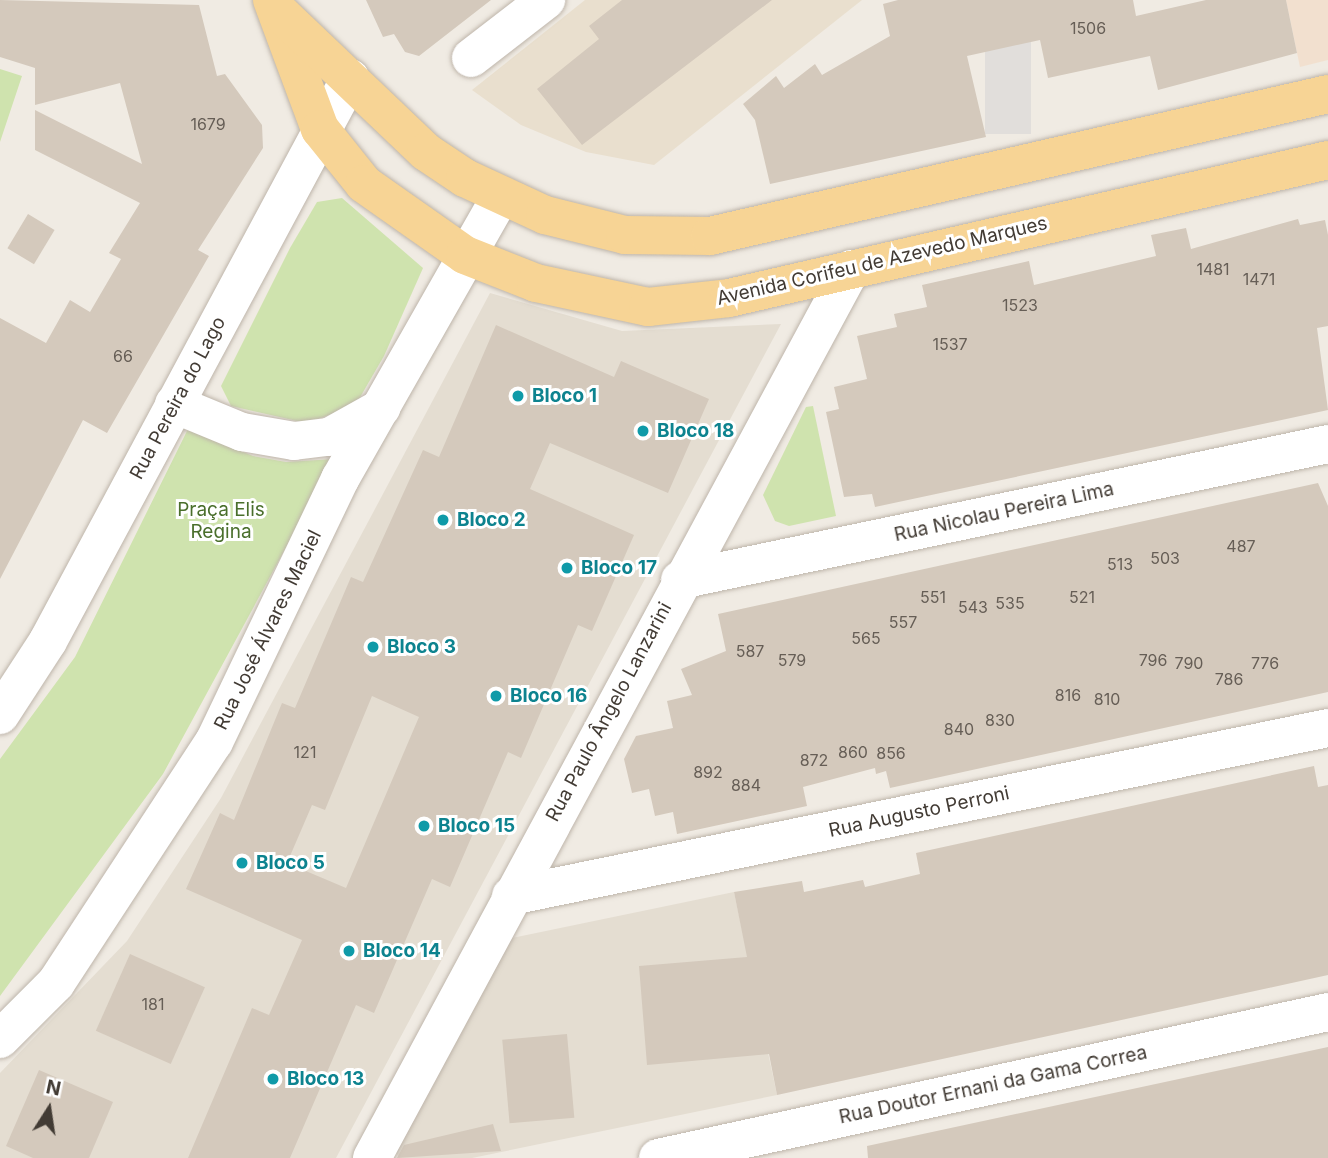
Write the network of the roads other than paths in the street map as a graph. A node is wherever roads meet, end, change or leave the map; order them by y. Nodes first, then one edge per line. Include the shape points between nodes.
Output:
1 (546, 0) edge
2 (274, 5) edge
3 (471, 58) dead end
4 (350, 78) junction
5 (1328, 94) edge
6 (320, 129) junction
7 (1328, 160) edge
8 (500, 197) junction
9 (465, 256) junction
10 (851, 269) junction
11 (174, 404) junction
12 (381, 408) junction
13 (1328, 444) edge
14 (680, 580) junction
15 (0, 715) edge
16 (1328, 729) edge
17 (511, 897) junction
18 (1328, 1012) edge
19 (0, 1039) edge
20 (372, 1158) edge
21 (658, 1158) edge

1 - 3 street
2 - 4 main road, Avenida Corifeu de Azevedo Marques
2 - 6 main road, Avenida Corifeu de Azevedo Marques
4 - 6 street, Rua Pereira do Lago
4 - 8 main road, Avenida Corifeu de Azevedo Marques via 426,152
5 - 8 main road, Avenida Corifeu de Azevedo Marques via 709,236 625,235
6 - 9 main road, Avenida Corifeu de Azevedo Marques via 364,184
6 - 11 street, Rua Pereira do Lago
7 - 10 main road, Avenida Corifeu de Azevedo Marques
8 - 9 street, Rua José Álvares Maciel
9 - 10 main road, Avenida Corifeu de Azevedo Marques via 536,283 648,307 729,298
9 - 12 street, Rua José Álvares Maciel
10 - 14 street, Rua Paulo Ângelo Lanzarini
11 - 12 street via 242,432 294,441 329,436
11 - 15 street, Rua Pereira do Lago via 48,641
12 - 19 street, Rua José Álvares Maciel via 214,742 56,983
13 - 14 street, Rua Nicolau Pereira Lima
14 - 17 street, Rua Paulo Ângelo Lanzarini
16 - 17 street, Rua Augusto Perroni
17 - 20 street, Rua Paulo Ângelo Lanzarini
18 - 21 street, Rua Doutor Ernani da Gama Correa

